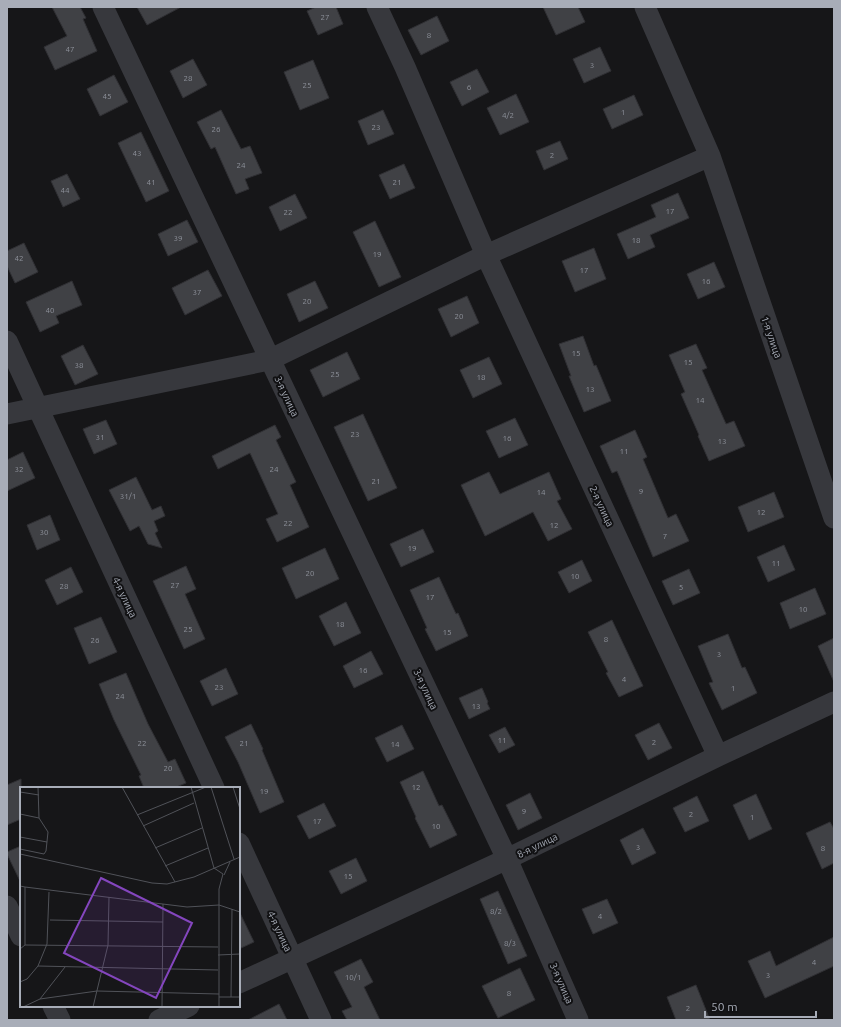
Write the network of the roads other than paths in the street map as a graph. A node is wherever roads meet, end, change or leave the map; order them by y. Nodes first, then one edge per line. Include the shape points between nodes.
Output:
1 (102, 7) edge
2 (377, 7) edge
3 (645, 7) edge
4 (710, 156) junction
5 (486, 255) junction
6 (7, 341) edge
7 (269, 360) junction
8 (37, 407) junction
9 (7, 414) edge
10 (834, 518) edge
11 (834, 702) edge
12 (718, 756) junction
13 (214, 787) edge
14 (240, 845) edge
15 (507, 860) junction
16 (7, 906) edge
17 (20, 934) edge
18 (293, 959) junction
19 (240, 983) edge
20 (54, 1007) edge
21 (187, 1007) edge
22 (60, 1020) edge
23 (159, 1020) edge
24 (321, 1020) edge
25 (578, 1020) edge

1 - 7 street, 3-я улица
2 - 5 street, 2-я улица
3 - 4 street, 1-я улица
4 - 5 street
4 - 10 street, 1-я улица
5 - 7 street
5 - 12 street, 2-я улица
6 - 8 street, 4-я улица
7 - 8 street
7 - 15 street, 3-я улица
8 - 9 street
8 - 13 street, 4-я улица
11 - 12 street, 8-я улица
12 - 15 street, 8-я улица
14 - 18 street, 4-я улица
15 - 18 street, 8-я улица
15 - 25 street, 3-я улица
16 - 17 street
18 - 19 street, 8-я улица
18 - 24 street, 4-я улица
20 - 22 street
21 - 23 street

